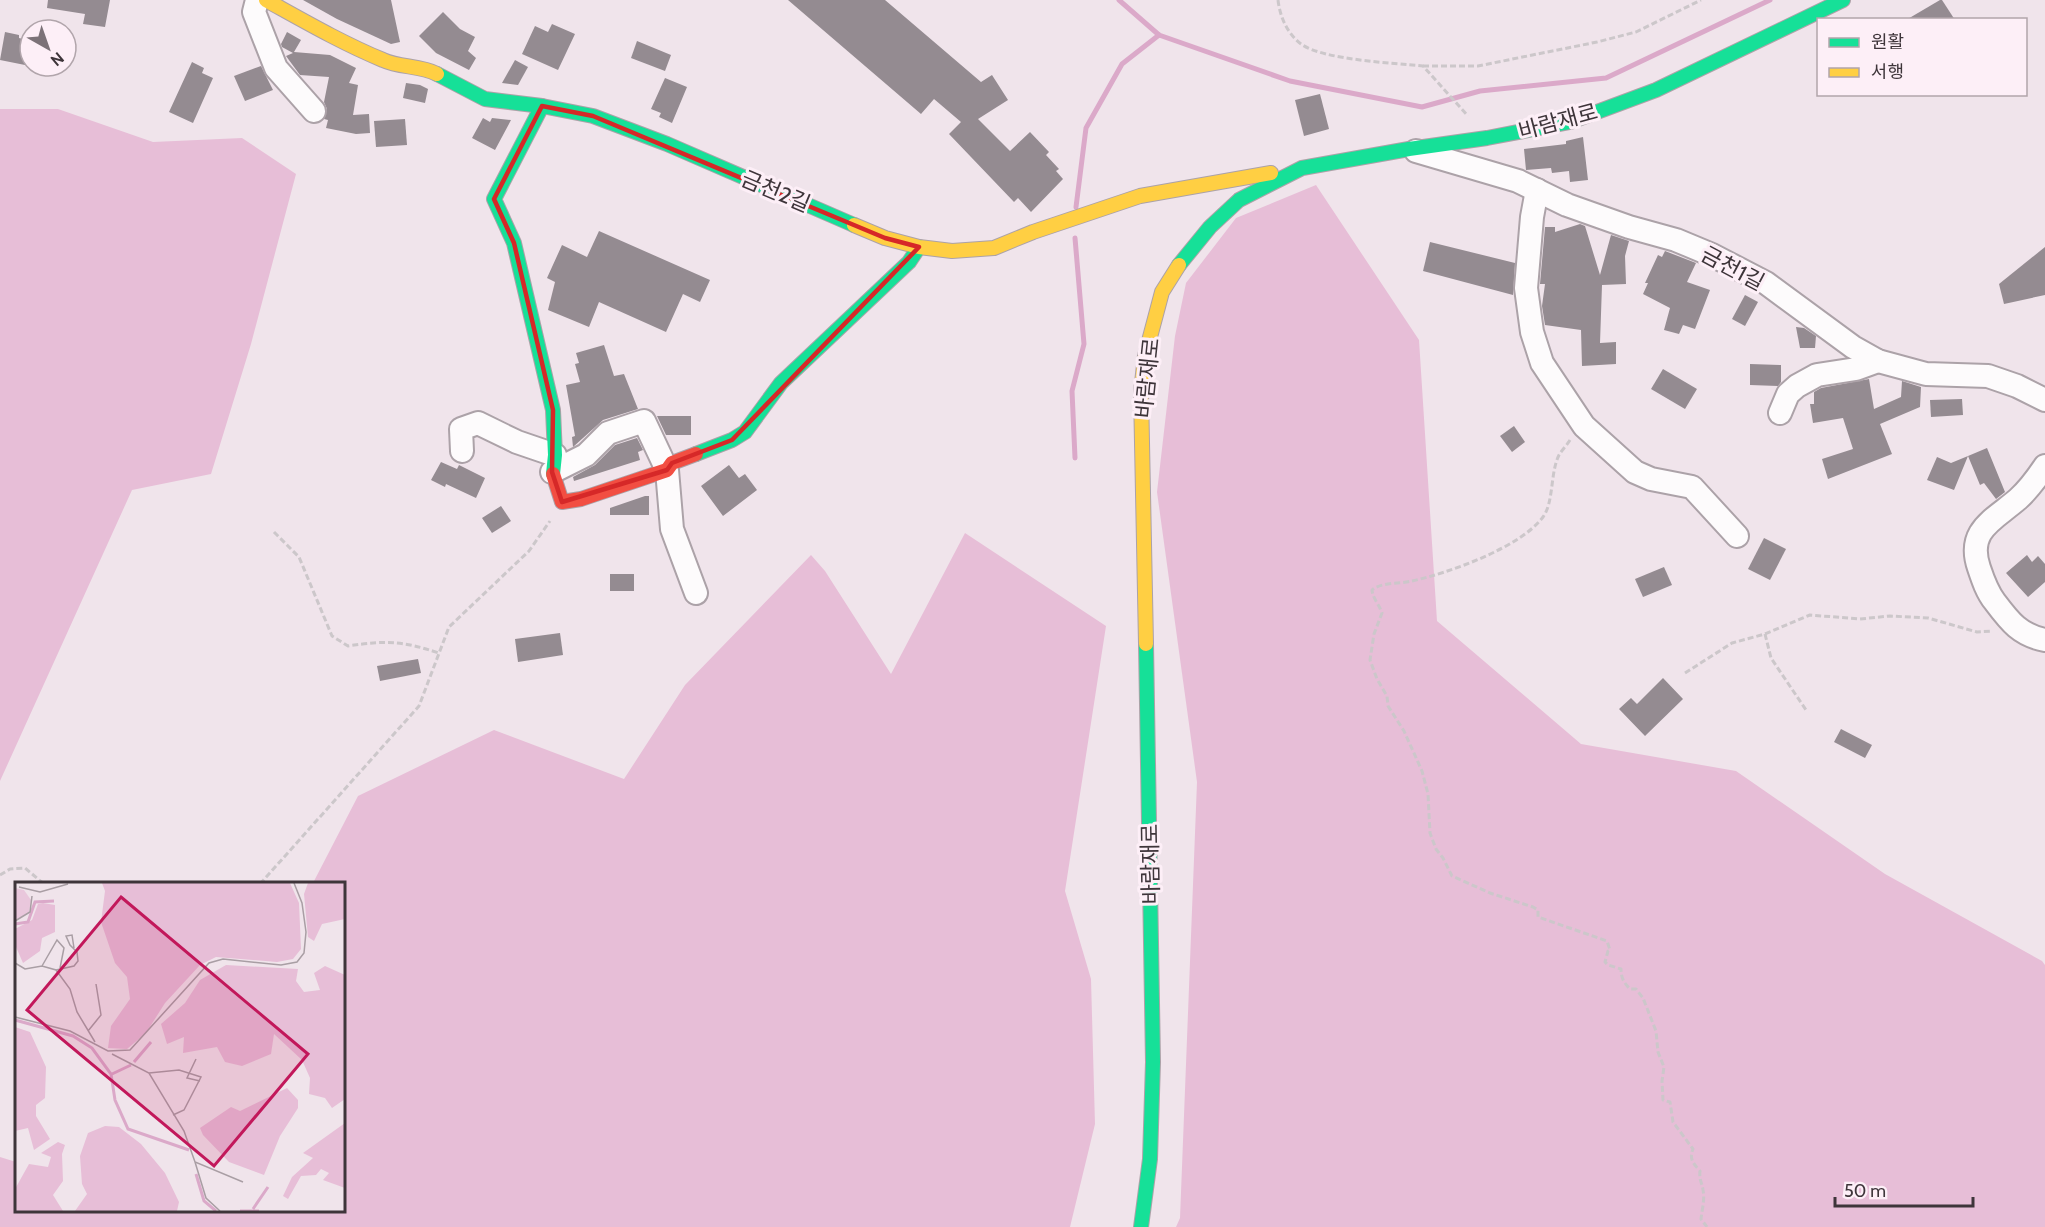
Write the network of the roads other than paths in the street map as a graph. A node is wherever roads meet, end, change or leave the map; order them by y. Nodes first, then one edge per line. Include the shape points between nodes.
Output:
1 (257, 0) edge
2 (266, 0) edge
3 (1843, 0) edge
4 (542, 106) junction
5 (314, 111) dead end
6 (1409, 149) junction
7 (1302, 168) junction
8 (1537, 190) junction
9 (919, 247) junction
10 (1878, 361) junction
11 (2045, 400) edge
12 (1780, 413) dead end
13 (462, 451) dead end
14 (554, 464) junction
15 (2045, 466) edge
16 (667, 470) junction
17 (1737, 536) dead end
18 (696, 592) dead end
19 (2045, 640) edge
20 (1141, 1227) edge

1 - 5 street via 254,12 276,68
2 - 4 street, 금천2길 via 386,62 426,68 485,99
3 - 6 street, 바람재로 via 1656,90 1569,122
4 - 9 street, 금천2길 via 593,116 885,238
4 - 14 street via 494,200 514,243 553,410
6 - 7 street, 바람재로
6 - 8 street, 금천1길
7 - 9 street, 금천2길 via 1140,196 994,248 952,251
7 - 20 street, 바람재로 via 1239,200 1210,227 1162,292 1145,356 1141,392 1153,1062 1150,1159
8 - 10 street, 금천1길 via 1567,205 1712,255 1766,283
8 - 17 street via 1526,288 1532,332 1542,363 1584,426 1635,472 1692,487
9 - 16 street via 909,262 782,383 745,432 672,463
10 - 11 street, 금천1길 via 1926,374 1988,376
10 - 12 street via 1816,375 1788,394
13 - 14 street via 461,429 478,423
14 - 16 street via 562,502
14 - 16 street via 586,455 608,433 644,421
15 - 19 street via 2019,498 1992,518 1975,546 1975,559 1992,598 2012,624 2031,637
16 - 18 street via 672,530

